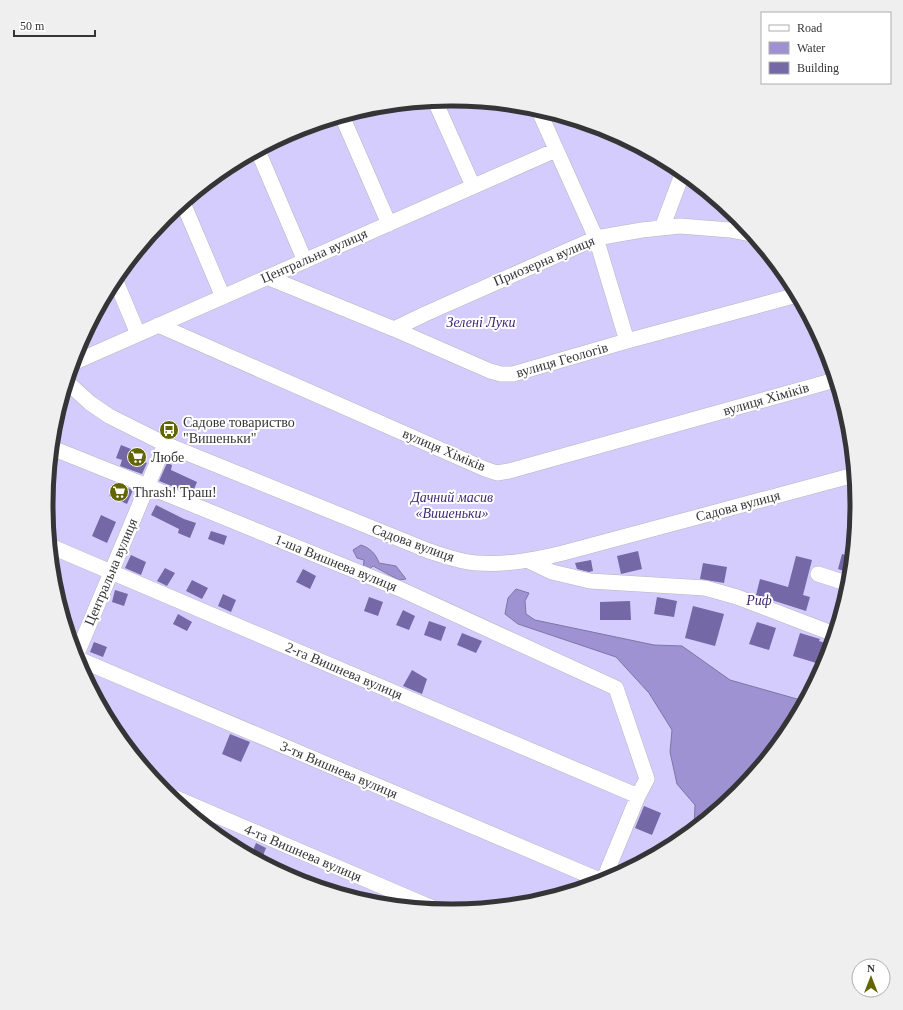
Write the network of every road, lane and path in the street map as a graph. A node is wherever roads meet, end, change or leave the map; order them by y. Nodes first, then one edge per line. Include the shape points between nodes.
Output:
1 (437, 107) edge
2 (541, 117) edge
3 (344, 121) edge
4 (556, 150) junction
5 (260, 156) edge
6 (680, 180) dead end
7 (473, 186) junction
8 (185, 208) edge
9 (389, 224) junction
10 (662, 228) junction
11 (742, 232) edge
12 (596, 238) junction
13 (305, 261) junction
14 (267, 277) junction
15 (118, 287) edge
16 (223, 297) junction
17 (792, 297) edge
18 (158, 325) junction
19 (394, 329) junction
20 (138, 334) junction
21 (627, 342) junction
22 (81, 360) edge
23 (830, 381) edge
24 (71, 386) edge
25 (165, 444) junction
26 (57, 450) edge
27 (849, 476) edge
28 (147, 486) junction
29 (55, 548) edge
30 (529, 561) junction
31 (111, 572) junction
32 (818, 574) dead end
33 (842, 582) edge
34 (829, 632) edge
35 (80, 648) edge
36 (85, 661) edge
37 (638, 796) junction
38 (187, 803) edge
39 (607, 872) edge
40 (593, 877) edge
41 (419, 902) edge

1 - 7 street
2 - 4 street
3 - 9 street
4 - 7 street, Центральна вулиця
4 - 12 street
5 - 13 street
6 - 10 street
7 - 9 street, Центральна вулиця
8 - 16 street
9 - 13 street, Центральна вулиця
10 - 11 street, Приозерна вулиця via 680,226
10 - 12 street, Приозерна вулиця
12 - 19 street, Приозерна вулиця
12 - 21 street
13 - 14 street, Центральна вулиця
14 - 16 street, Центральна вулиця
14 - 19 street, вулиця Геологів
15 - 20 street
16 - 18 street, Центральна вулиця
17 - 21 street, вулиця Геологів
18 - 20 street, Центральна вулиця
18 - 23 street, вулиця Хіміків via 497,472 509,471
19 - 21 street, вулиця Геологів via 501,374 513,374
20 - 22 street, Центральна вулиця
24 - 25 street, Садова вулиця via 90,404 109,416
25 - 28 street, Центральна вулиця
25 - 30 street, Садова вулиця via 429,551 477,563
26 - 28 street, 1-ша Вишнева вулиця
27 - 30 street, Садова вулиця
28 - 31 street, Центральна вулиця
28 - 37 street, 1-ша Вишнева вулиця via 400,589 616,688 647,779
29 - 31 street, 2-га Вишнева вулиця
30 - 34 street via 552,572 590,581 705,588 737,597
31 - 35 street, Центральна вулиця
31 - 37 street, 2-га Вишнева вулиця
32 - 33 street
36 - 40 street, 3-тя Вишнева вулиця
37 - 39 street
38 - 41 street, 4-та Вишнева вулиця

